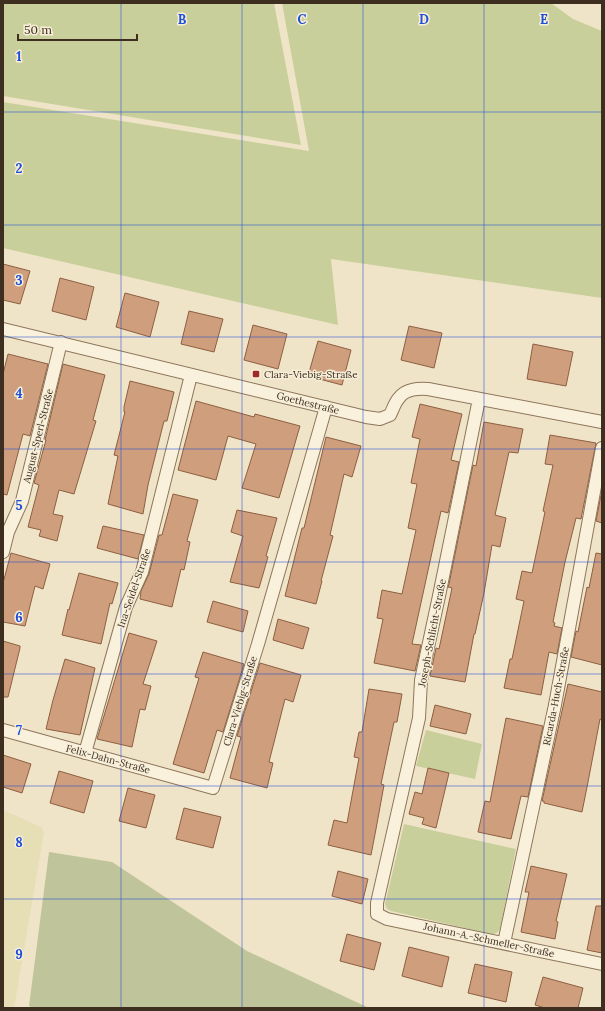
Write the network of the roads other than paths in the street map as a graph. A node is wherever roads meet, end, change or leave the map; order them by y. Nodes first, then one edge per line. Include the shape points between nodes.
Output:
1 (3, 328) edge
2 (61, 342) junction
3 (192, 375) junction
4 (479, 399) junction
5 (326, 407) junction
6 (602, 422) edge
7 (602, 448) edge
8 (3, 552) edge
9 (3, 730) edge
10 (85, 753) junction
11 (213, 788) joint
12 (377, 914) joint
13 (504, 943) junction
14 (602, 964) edge

1 - 2 street, Goethestraße
2 - 3 street, Goethestraße
2 - 8 street, August-Sperl-Straße via 22,501 8,532
3 - 5 street, Goethestraße
3 - 10 street, Ina-Seidel-Straße via 142,572 126,607
4 - 5 street, Goethestraße via 418,388 399,397 390,415 380,419 366,418
4 - 6 street, Goethestraße
4 - 12 street, Joseph-Schlicht-Straße via 421,680 419,718 377,903
5 - 11 street, Clara-Viebig-Straße via 258,644
7 - 13 street, Ricarda-Huch-Straße via 555,705
9 - 10 street, Felix-Dahn-Straße
10 - 11 street, Felix-Dahn-Straße
12 - 13 street, Johann-A.-Schmeller-Straße via 387,919
13 - 14 street, Johann-A.-Schmeller-Straße

